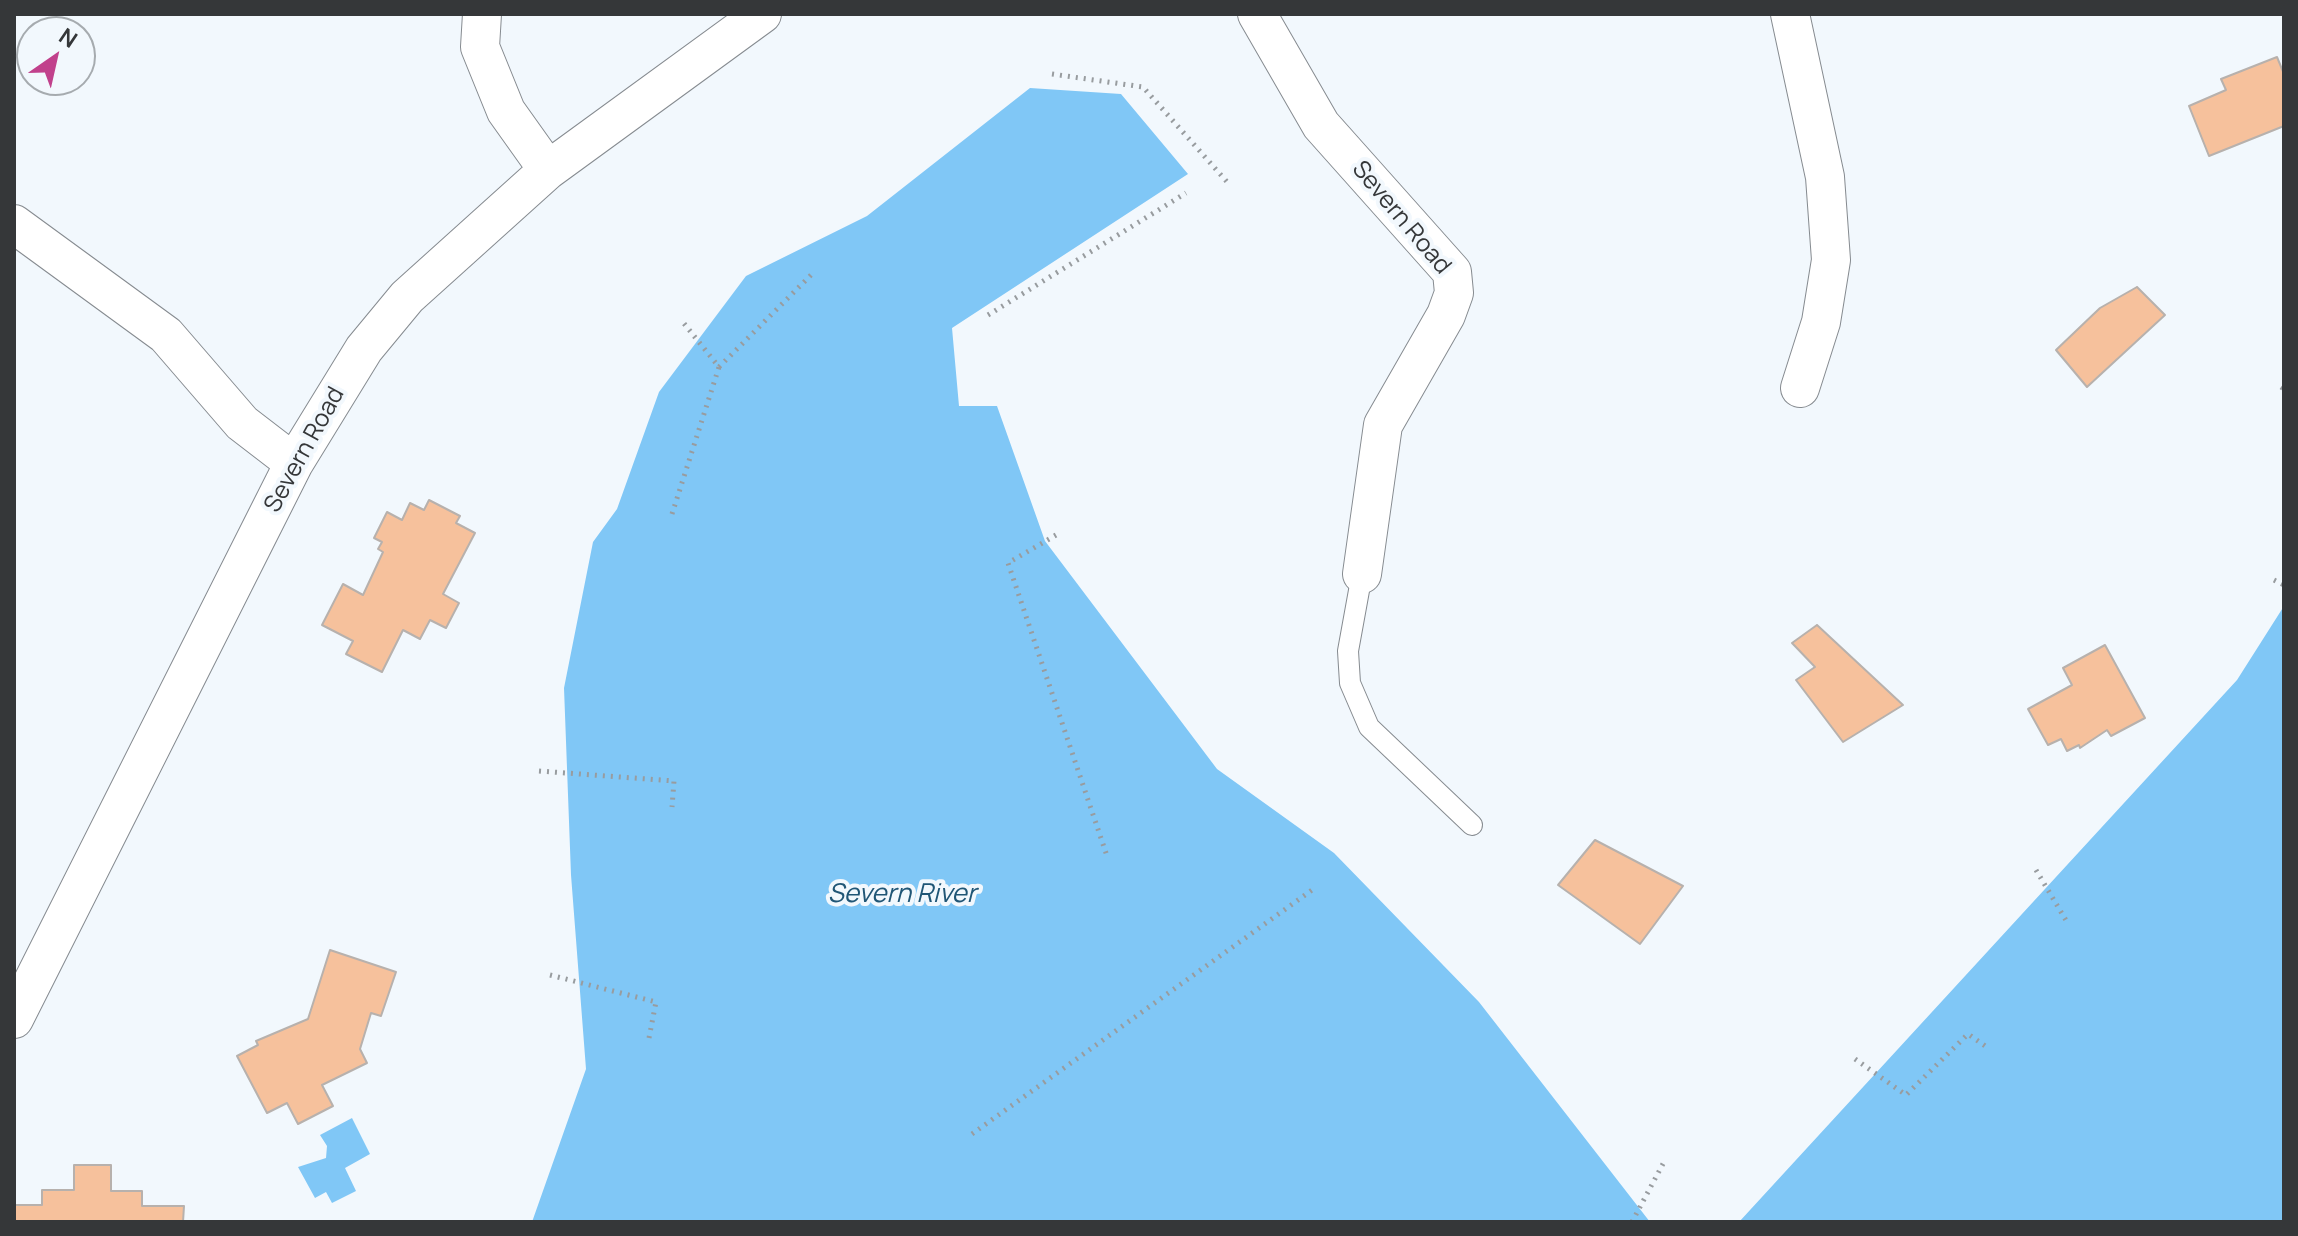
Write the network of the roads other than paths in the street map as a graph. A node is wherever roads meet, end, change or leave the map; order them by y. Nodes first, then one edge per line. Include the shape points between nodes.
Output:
1 (482, 14) edge
2 (762, 14) edge
3 (1257, 14) edge
4 (1790, 14) edge
5 (548, 170) junction
6 (14, 224) edge
7 (1800, 388) dead end
8 (294, 463) junction
9 (1362, 574) joint
10 (1472, 825) dead end
11 (14, 1019) edge

1 - 5 street via 480,47 506,111
2 - 5 street, Severn Road
3 - 9 street, Severn Road via 1321,125 1452,272 1454,293 1446,315 1383,425
4 - 7 street via 1825,177 1831,260 1821,322
5 - 8 street, Severn Road via 407,297 364,349
6 - 8 street via 166,335 242,423
8 - 11 street, Severn Road
9 - 10 lane via 1348,651 1350,683 1369,727

